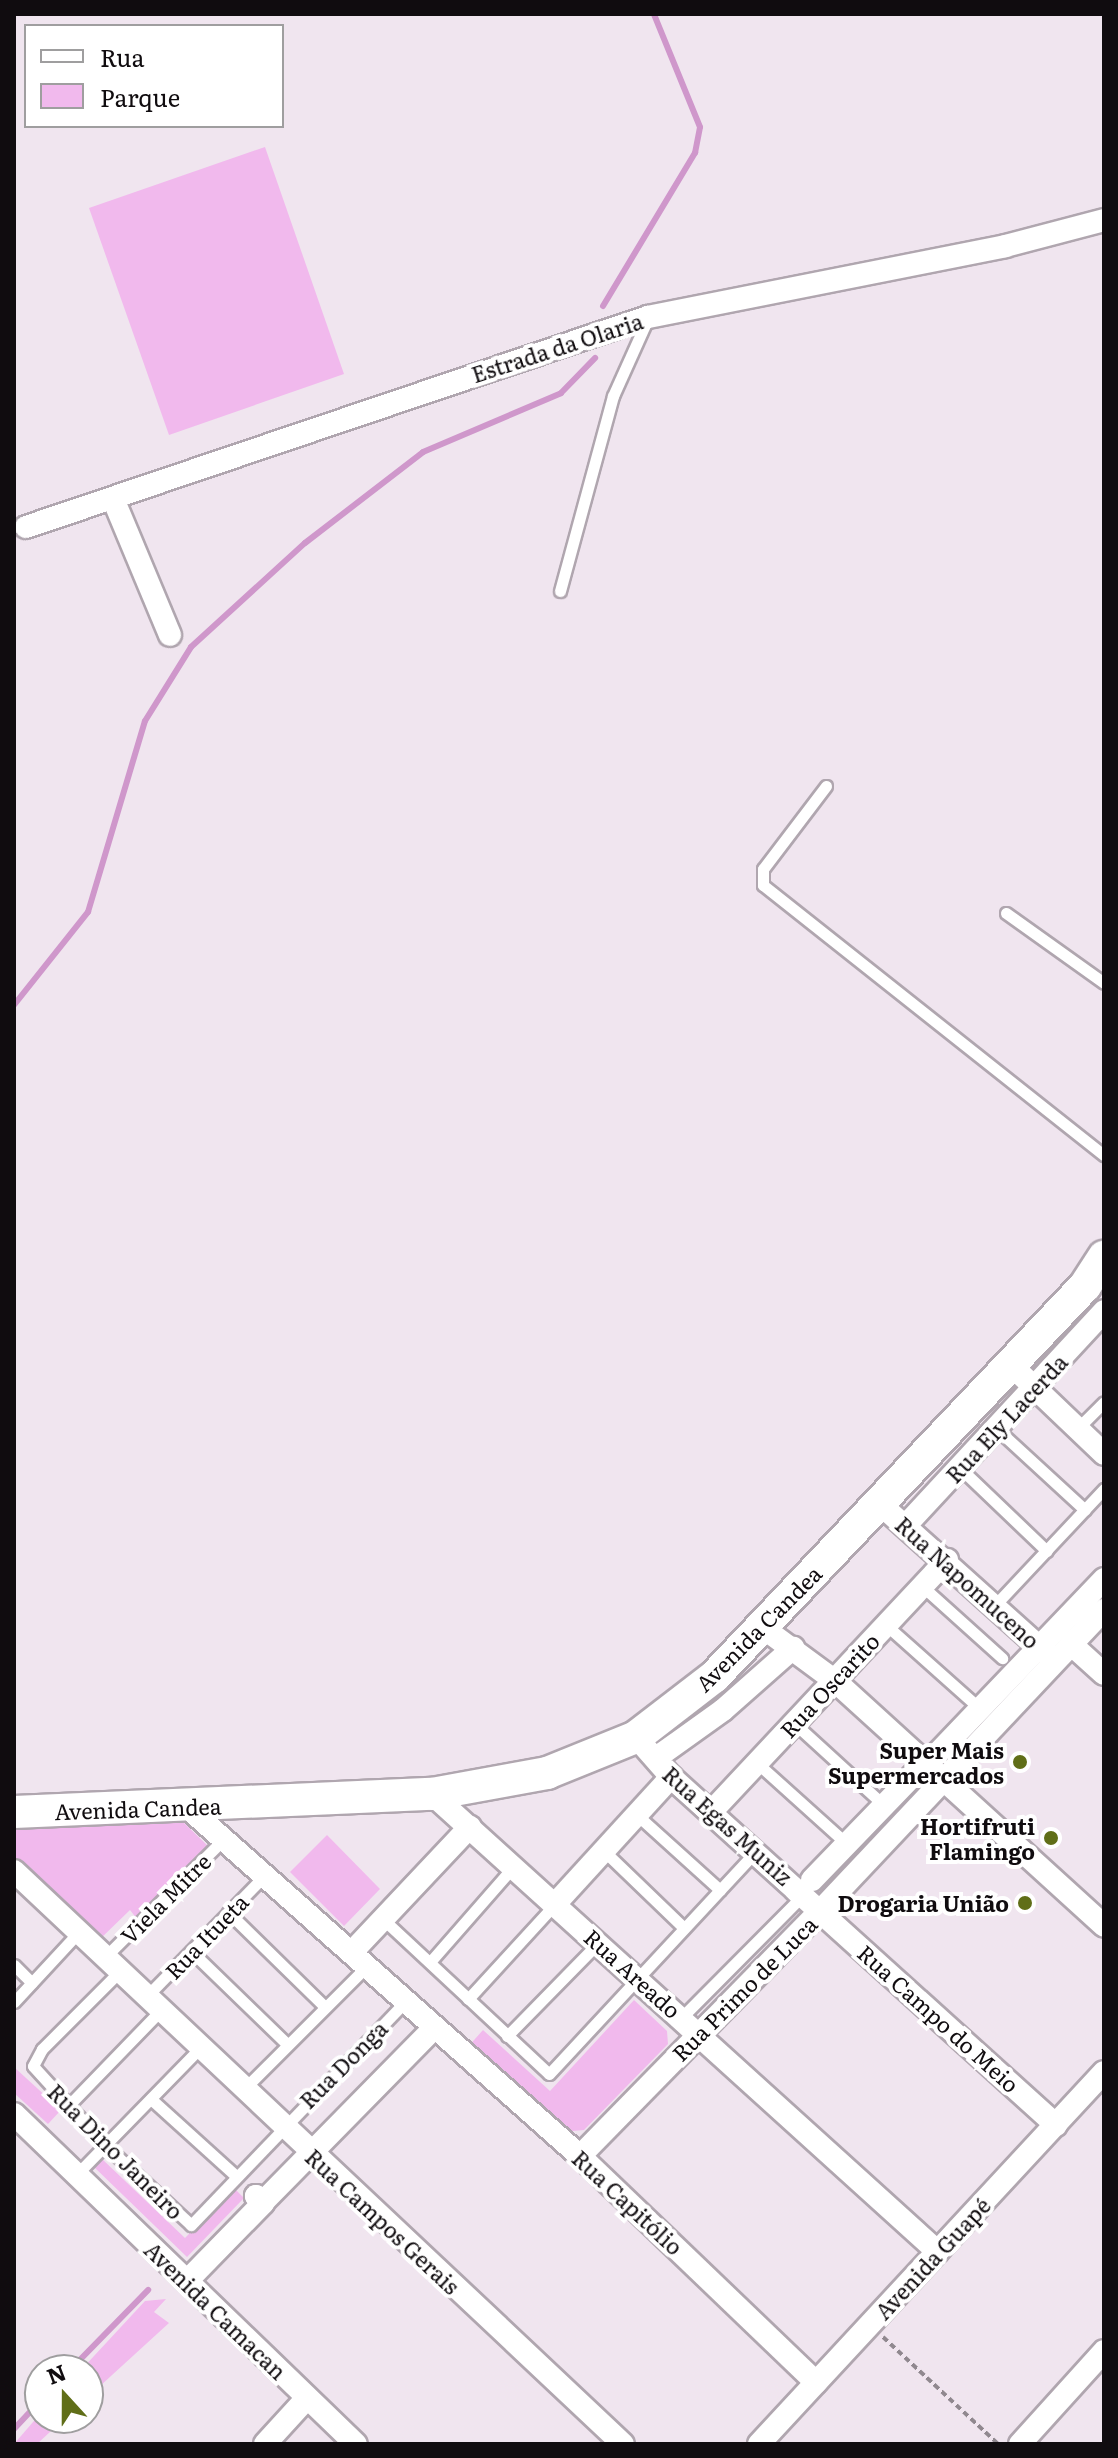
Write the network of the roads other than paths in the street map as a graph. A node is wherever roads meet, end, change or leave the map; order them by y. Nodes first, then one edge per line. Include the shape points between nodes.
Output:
1 (1104, 220) edge
2 (648, 317) junction
3 (114, 501) junction
4 (26, 527) dead end
5 (560, 591) dead end
6 (170, 635) dead end
7 (826, 786) dead end
8 (1006, 913) dead end
9 (1104, 983) edge
10 (1104, 1155) edge
11 (1104, 1257) edge
12 (1104, 1311) edge
13 (1011, 1365) junction
14 (1036, 1390) junction
15 (1104, 1402) edge
16 (1077, 1429) junction
17 (998, 1430) junction
18 (1104, 1454) edge
19 (960, 1468) junction
20 (1104, 1489) edge
21 (880, 1504) junction
22 (1085, 1510) junction
23 (907, 1524) junction
24 (1047, 1551) junction
25 (947, 1560) junction
26 (1104, 1579) edge
27 (922, 1586) junction
28 (996, 1604) junction
29 (1104, 1610) edge
30 (886, 1625) junction
31 (762, 1627) junction
32 (1072, 1645) junction
33 (793, 1648) junction
34 (1047, 1654) junction
35 (1002, 1658) dead end
36 (1104, 1674) edge
37 (834, 1680) junction
38 (979, 1708) junction
39 (794, 1723) junction
40 (646, 1748) junction
41 (930, 1760) junction
42 (757, 1763) junction
43 (671, 1777) junction
44 (942, 1781) junction
45 (432, 1794) junction
46 (885, 1806) junction
47 (187, 1807) junction
48 (712, 1811) junction
49 (14, 1812) edge
50 (637, 1815) junction
51 (470, 1827) junction
52 (224, 1839) junction
53 (848, 1845) junction
54 (604, 1851) junction
55 (753, 1854) junction
56 (514, 1866) junction
57 (14, 1871) edge
58 (266, 1874) junction
59 (812, 1880) dead end
60 (720, 1890) junction
61 (556, 1903) junction
62 (821, 1910) junction
63 (228, 1912) junction
64 (385, 1921) junction
65 (1104, 1926) edge
66 (684, 1928) junction
67 (78, 1933) junction
68 (598, 1943) junction
69 (191, 1951) junction
70 (359, 1959) junction
71 (430, 1962) junction
72 (14, 1965) edge
73 (112, 1965) junction
74 (638, 1978) junction
75 (32, 1983) junction
76 (468, 1999) junction
77 (14, 2002) edge
78 (404, 2003) junction
79 (152, 2005) junction
80 (325, 2007) junction
81 (682, 2017) junction
82 (433, 2029) junction
83 (699, 2032) junction
84 (507, 2036) junction
85 (287, 2044) junction
86 (198, 2050) junction
87 (1104, 2072) edge
88 (42, 2077) joint
89 (243, 2091) junction
90 (151, 2099) junction
91 (68, 2106) junction
92 (14, 2114) edge
93 (1056, 2125) junction
94 (282, 2126) junction
95 (105, 2145) junction
96 (311, 2155) junction
97 (580, 2156) junction
98 (76, 2175) junction
99 (236, 2176) junction
100 (191, 2225) joint
101 (938, 2252) junction
102 (187, 2281) junction
103 (1104, 2351) edge
104 (816, 2382) junction
105 (307, 2398) junction
106 (265, 2444) edge
107 (356, 2444) edge
108 (623, 2444) edge
109 (759, 2444) edge
110 (1020, 2444) edge

1 - 2 street, Estrada da Olaria via 990,249
2 - 3 street, Estrada da Olaria via 386,403
2 - 5 lane via 613,396
3 - 4 street, Estrada da Olaria
3 - 6 street
7 - 10 lane via 763,869 763,885
8 - 9 lane
11 - 13 main road, Avenida Candea via 1085,1286
12 - 14 street, Rua Ely Lacerda
13 - 14 street
13 - 21 main road, Avenida Candea
14 - 16 street
14 - 17 street, Rua Ely Lacerda
15 - 16 lane
16 - 18 street
17 - 19 street, Rua Ely Lacerda
17 - 22 lane
19 - 23 street, Rua Ely Lacerda
19 - 24 lane
20 - 22 lane
21 - 23 street, Rua Napomuceno
21 - 31 main road, Avenida Candea
22 - 24 lane
23 - 25 street, Rua Napomuceno
24 - 28 lane
25 - 27 street, Rua Oscarito
25 - 28 street, Rua Napomuceno
26 - 34 street
27 - 30 street, Rua Oscarito
27 - 35 lane
28 - 34 street, Rua Napomuceno
29 - 32 street, Rua Primo de Luca
30 - 37 street, Rua Oscarito
30 - 38 lane
31 - 33 street
31 - 40 main road, Avenida Candea
32 - 34 street, Rua Primo de Luca
32 - 36 street, Rua Napomuceno
33 - 37 street
33 - 40 street via 723,1710
34 - 38 street
34 - 44 street, Rua Primo de Luca
37 - 39 street, Rua Oscarito
37 - 41 street
38 - 41 street
39 - 42 street, Rua Oscarito
39 - 46 lane
40 - 43 street, Rua Egas Muniz
40 - 45 main road, Avenida Candea
41 - 44 street
41 - 46 street
42 - 48 street, Rua Oscarito
42 - 53 lane
43 - 48 street, Rua Egas Muniz
43 - 50 street
44 - 62 street, Rua Primo de Luca
44 - 65 street
45 - 47 main road, Avenida Candea
45 - 51 street, Rua Areado
46 - 53 street
47 - 49 main road, Avenida Candea
47 - 52 street, Rua Capitólio
48 - 55 street, Rua Egas Muniz
50 - 54 street
50 - 60 lane
51 - 56 street, Rua Areado
51 - 64 street
52 - 58 street, Rua Capitólio
52 - 73 lane, Viela Mitre
53 - 59 street
54 - 61 street
54 - 66 lane
55 - 60 lane
55 - 62 street, Rua Egas Muniz
55 - 81 lane, Rua Egas Muniz via 798,1900
56 - 61 street, Rua Areado
56 - 71 lane
57 - 67 street, Rua Campos Gerais
58 - 63 lane, Rua Itueta
58 - 70 street, Rua Capitólio
60 - 66 lane
61 - 68 street, Rua Areado
61 - 76 lane
62 - 83 street, Rua Primo de Luca
62 - 93 street, Rua Campo do Meio
63 - 69 lane, Rua Itueta
63 - 80 lane
64 - 70 street
64 - 71 lane
66 - 74 lane
67 - 73 street, Rua Campos Gerais
67 - 75 lane
68 - 74 street, Rua Areado
68 - 84 lane
69 - 79 lane, Rua Itueta
69 - 85 lane
70 - 78 street, Rua Capitólio
70 - 80 lane
71 - 76 lane
72 - 75 lane
73 - 79 street, Rua Campos Gerais
73 - 88 lane, Viela Mitre via 33,2060
74 - 81 street, Rua Areado
74 - 84 lane via 549,2074
75 - 77 lane
76 - 84 lane
78 - 82 street, Rua Capitólio
78 - 94 lane, Rua Donga
79 - 86 street, Rua Campos Gerais
79 - 91 lane, Rua Itueta
80 - 85 lane
81 - 83 street, Rua Areado
82 - 96 street
82 - 97 street, Rua Capitólio
83 - 97 street, Rua Primo de Luca
83 - 101 street, Rua Areado
85 - 89 lane
86 - 89 street, Rua Campos Gerais
86 - 90 lane
87 - 93 street, Avenida Guapé
88 - 91 lane, Rua Dino Janeiro
89 - 94 street, Rua Campos Gerais
90 - 95 lane
90 - 99 lane
91 - 95 lane, Rua Dino Janeiro
92 - 98 street, Avenida Camacan
93 - 101 street, Avenida Guapé
94 - 96 street, Rua Campos Gerais
94 - 99 lane, Rua Donga
95 - 98 lane
95 - 100 lane, Rua Dino Janeiro
96 - 102 street via 264,2201 256,2196 263,2203
96 - 108 street, Rua Campos Gerais
97 - 104 street, Rua Capitólio
98 - 102 street, Avenida Camacan
99 - 100 lane, Rua Donga
101 - 104 street, Avenida Guapé
102 - 105 street, Avenida Camacan
103 - 110 street
104 - 109 street, Avenida Guapé
105 - 106 street
105 - 107 street, Avenida Camacan

